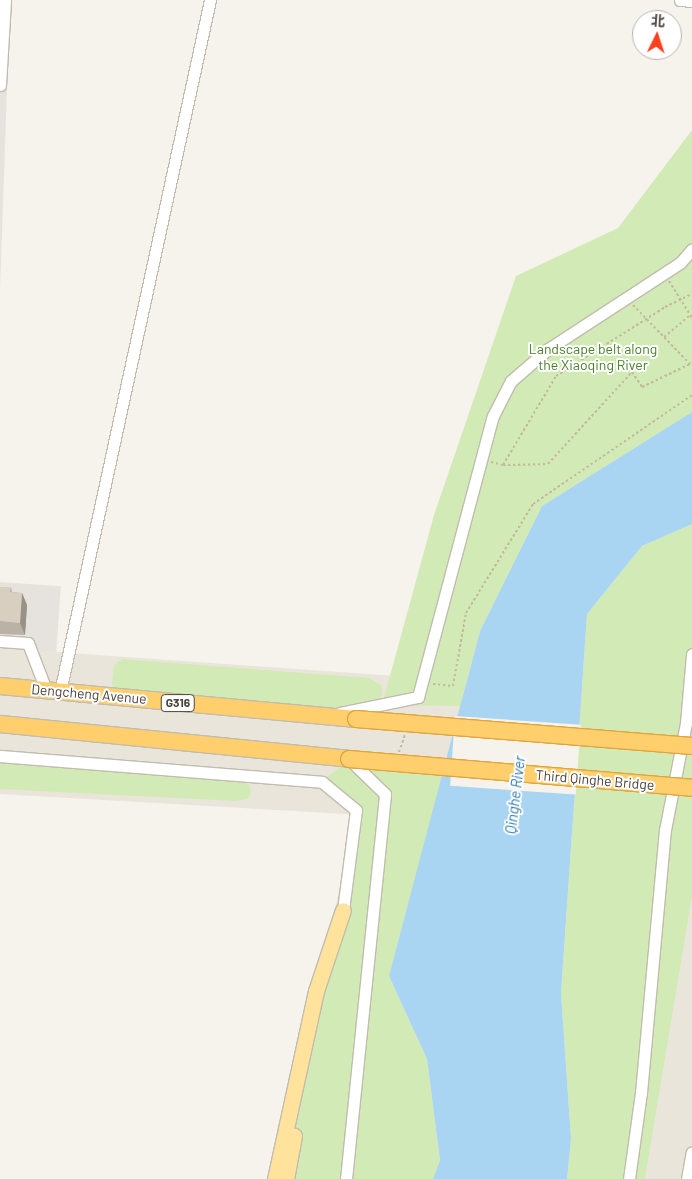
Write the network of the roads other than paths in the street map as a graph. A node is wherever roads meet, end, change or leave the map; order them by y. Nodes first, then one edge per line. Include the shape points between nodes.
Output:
1 (5, 0) edge
2 (210, 0) edge
3 (680, 0) edge
4 (692, 1) edge
5 (0, 85) edge
6 (692, 249) edge
7 (0, 641) edge
8 (692, 654) edge
9 (0, 686) edge
10 (53, 691) junction
11 (325, 716) junction
12 (689, 721) edge
13 (0, 724) edge
14 (692, 746) edge
15 (0, 756) edge
16 (350, 759) junction
17 (692, 788) edge
18 (343, 910) junction
19 (692, 1152) edge
20 (274, 1179) edge
21 (286, 1179) edge
22 (346, 1179) edge
23 (629, 1179) edge
24 (687, 1179) edge

1 - 5 street
2 - 10 street
3 - 4 street
6 - 11 street via 680,263 548,349 511,381 493,416 418,698
7 - 10 street via 28,643
8 - 12 street
9 - 10 highway, Dengcheng Avenue / G316
10 - 11 highway, Dengcheng Avenue / G316
11 - 14 highway, Dengcheng Avenue / G316, bridge
12 - 23 street via 665,830 641,1093
13 - 16 highway
15 - 18 street via 322,782 356,810
16 - 17 highway, Third Qinghe Bridge, bridge
16 - 22 street via 385,794
18 - 20 main road via 316,991
18 - 21 main road
19 - 24 street

